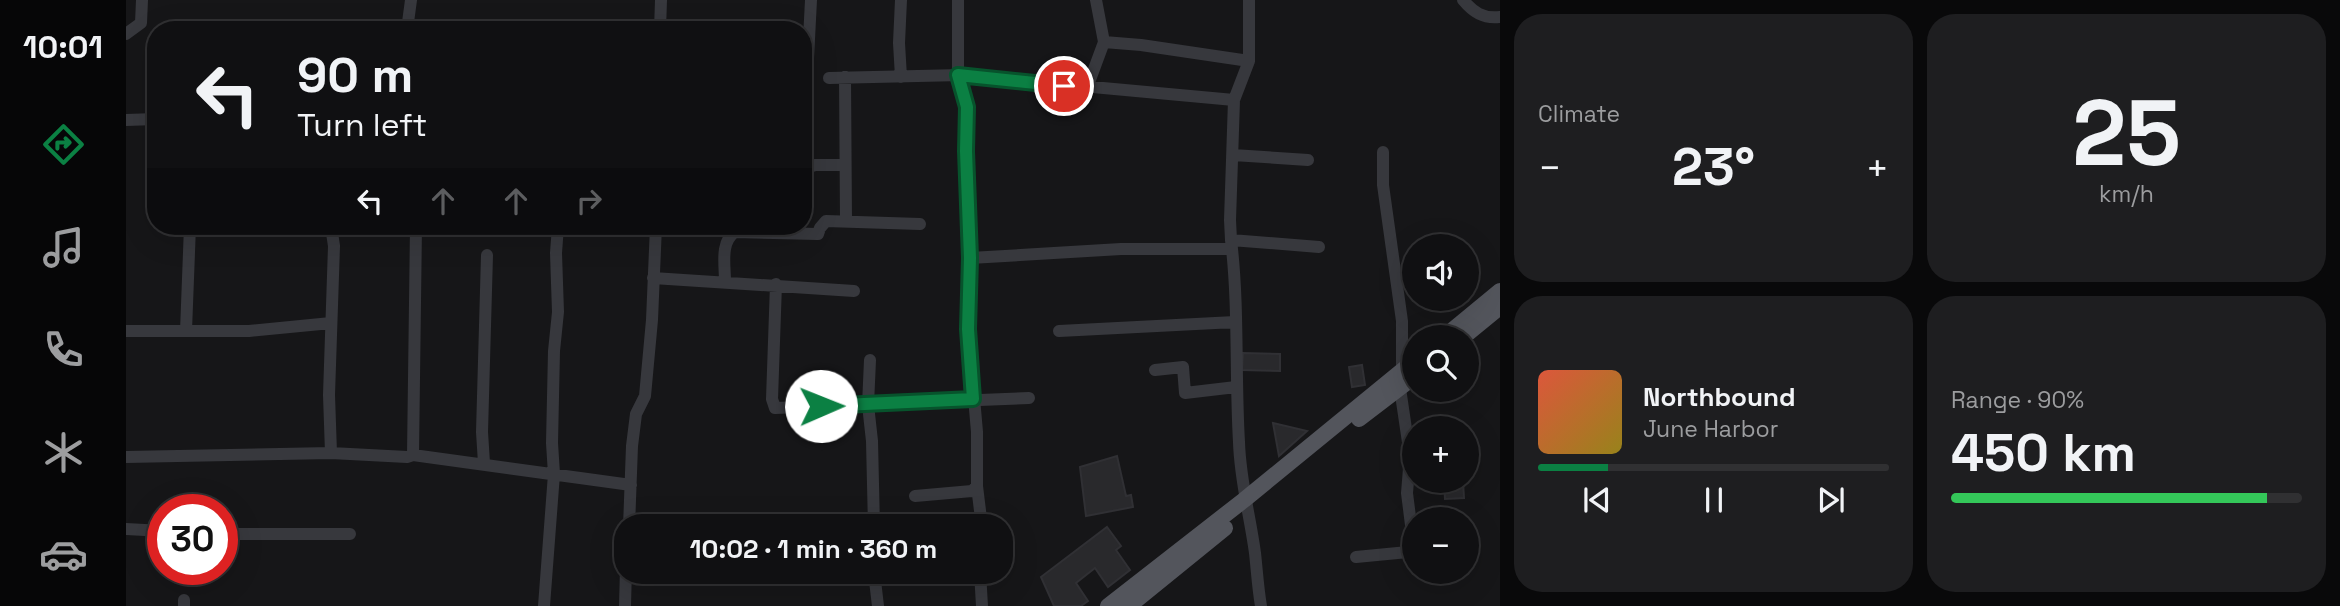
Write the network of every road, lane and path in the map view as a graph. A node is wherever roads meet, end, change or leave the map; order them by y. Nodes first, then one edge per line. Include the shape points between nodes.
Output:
1 (142, 0) edge
2 (411, 0) edge
3 (661, 0) edge
4 (811, 0) edge
5 (901, 0) edge
6 (958, 0) edge
7 (1096, 0) edge
8 (1249, 0) edge
9 (1463, 0) edge
10 (1500, 17) edge
11 (408, 21) edge
12 (660, 21) edge
13 (810, 21) edge
14 (126, 34) edge
15 (1104, 42) junction
16 (1249, 61) junction
17 (958, 75) junction
18 (845, 77) junction
19 (901, 77) junction
20 (828, 78) dead end
21 (1087, 88) junction
22 (1234, 100) junction
23 (147, 119) edge
24 (126, 120) edge
25 (1383, 152) dead end
26 (1233, 155) junction
27 (1308, 160) dead end
28 (812, 165) edge
29 (845, 165) junction
30 (846, 221) junction
31 (920, 224) dead end
32 (812, 234) edge
33 (190, 235) edge
34 (332, 235) edge
35 (416, 235) edge
36 (557, 235) edge
37 (655, 235) edge
38 (731, 235) edge
39 (1231, 244) junction
40 (1319, 247) dead end
41 (487, 255) dead end
42 (970, 258) junction
43 (653, 278) junction
44 (725, 281) junction
45 (776, 285) junction
46 (854, 291) dead end
47 (1500, 291) edge
48 (1500, 307) edge
49 (1235, 322) junction
50 (331, 323) junction
51 (1403, 325) edge
52 (1459, 325) edge
53 (1478, 325) edge
54 (126, 331) edge
55 (186, 331) junction
56 (1059, 331) dead end
57 (870, 360) dead end
58 (1155, 370) dead end
59 (1402, 377) edge
60 (1402, 384) edge
61 (1237, 387) junction
62 (1400, 388) junction
63 (1029, 398) dead end
64 (973, 399) junction
65 (868, 405) junction
66 (331, 453) junction
67 (414, 455) junction
68 (126, 457) edge
69 (484, 463) junction
70 (554, 474) junction
71 (631, 485) junction
72 (977, 486) junction
73 (915, 496) dead end
74 (1246, 505) junction
75 (630, 514) edge
76 (874, 514) edge
77 (980, 514) edge
78 (126, 529) edge
79 (147, 530) edge
80 (238, 534) edge
81 (350, 534) dead end
82 (1356, 557) dead end
83 (626, 584) edge
84 (875, 584) edge
85 (981, 584) edge
86 (544, 606) edge
87 (625, 606) edge
88 (878, 606) edge
89 (982, 606) edge
90 (1108, 606) edge
91 (1129, 606) edge
92 (1261, 606) edge

1 - 14 street via 141,23
2 - 11 street
3 - 12 street
4 - 13 street
5 - 19 street
6 - 17 street
7 - 15 street
8 - 16 street
9 - 10 street via 1473,13
15 - 16 street
15 - 21 street
16 - 22 street
17 - 19 street
17 - 21 street
17 - 42 street via 967,107
18 - 19 street
18 - 20 street
18 - 29 street
21 - 22 street
22 - 26 street
23 - 24 street
25 - 51 street via 1383,185
26 - 27 street
26 - 39 street
28 - 29 street
29 - 30 street
30 - 31 street
30 - 32 street via 826,221 818,234
33 - 55 street
34 - 50 street
35 - 67 street
36 - 70 street
37 - 43 street
38 - 44 street via 725,246
39 - 40 street
39 - 42 street
39 - 49 street
41 - 69 street
42 - 64 street via 968,329
43 - 44 street
43 - 71 street via 645,396 636,414
44 - 45 street
45 - 46 street
45 - 65 street via 775,408
47 - 52 main road
48 - 53 main road
49 - 56 street
49 - 61 street
50 - 55 street
50 - 66 street
54 - 55 street
57 - 65 street
58 - 61 street via 1183,367 1185,393
59 - 74 main road
60 - 62 main road
61 - 74 street
62 - 74 main road
62 - 82 street via 1410,457 1407,493 1414,549
63 - 64 street
64 - 65 street
64 - 72 street
65 - 76 street
66 - 67 street
66 - 68 street
67 - 69 street
69 - 70 street
70 - 71 street
70 - 86 street
71 - 75 street
72 - 73 street via 972,491
72 - 77 street
74 - 90 main road
74 - 91 main road
74 - 92 street
78 - 79 street
80 - 81 street
83 - 87 street
84 - 88 street
85 - 89 street

